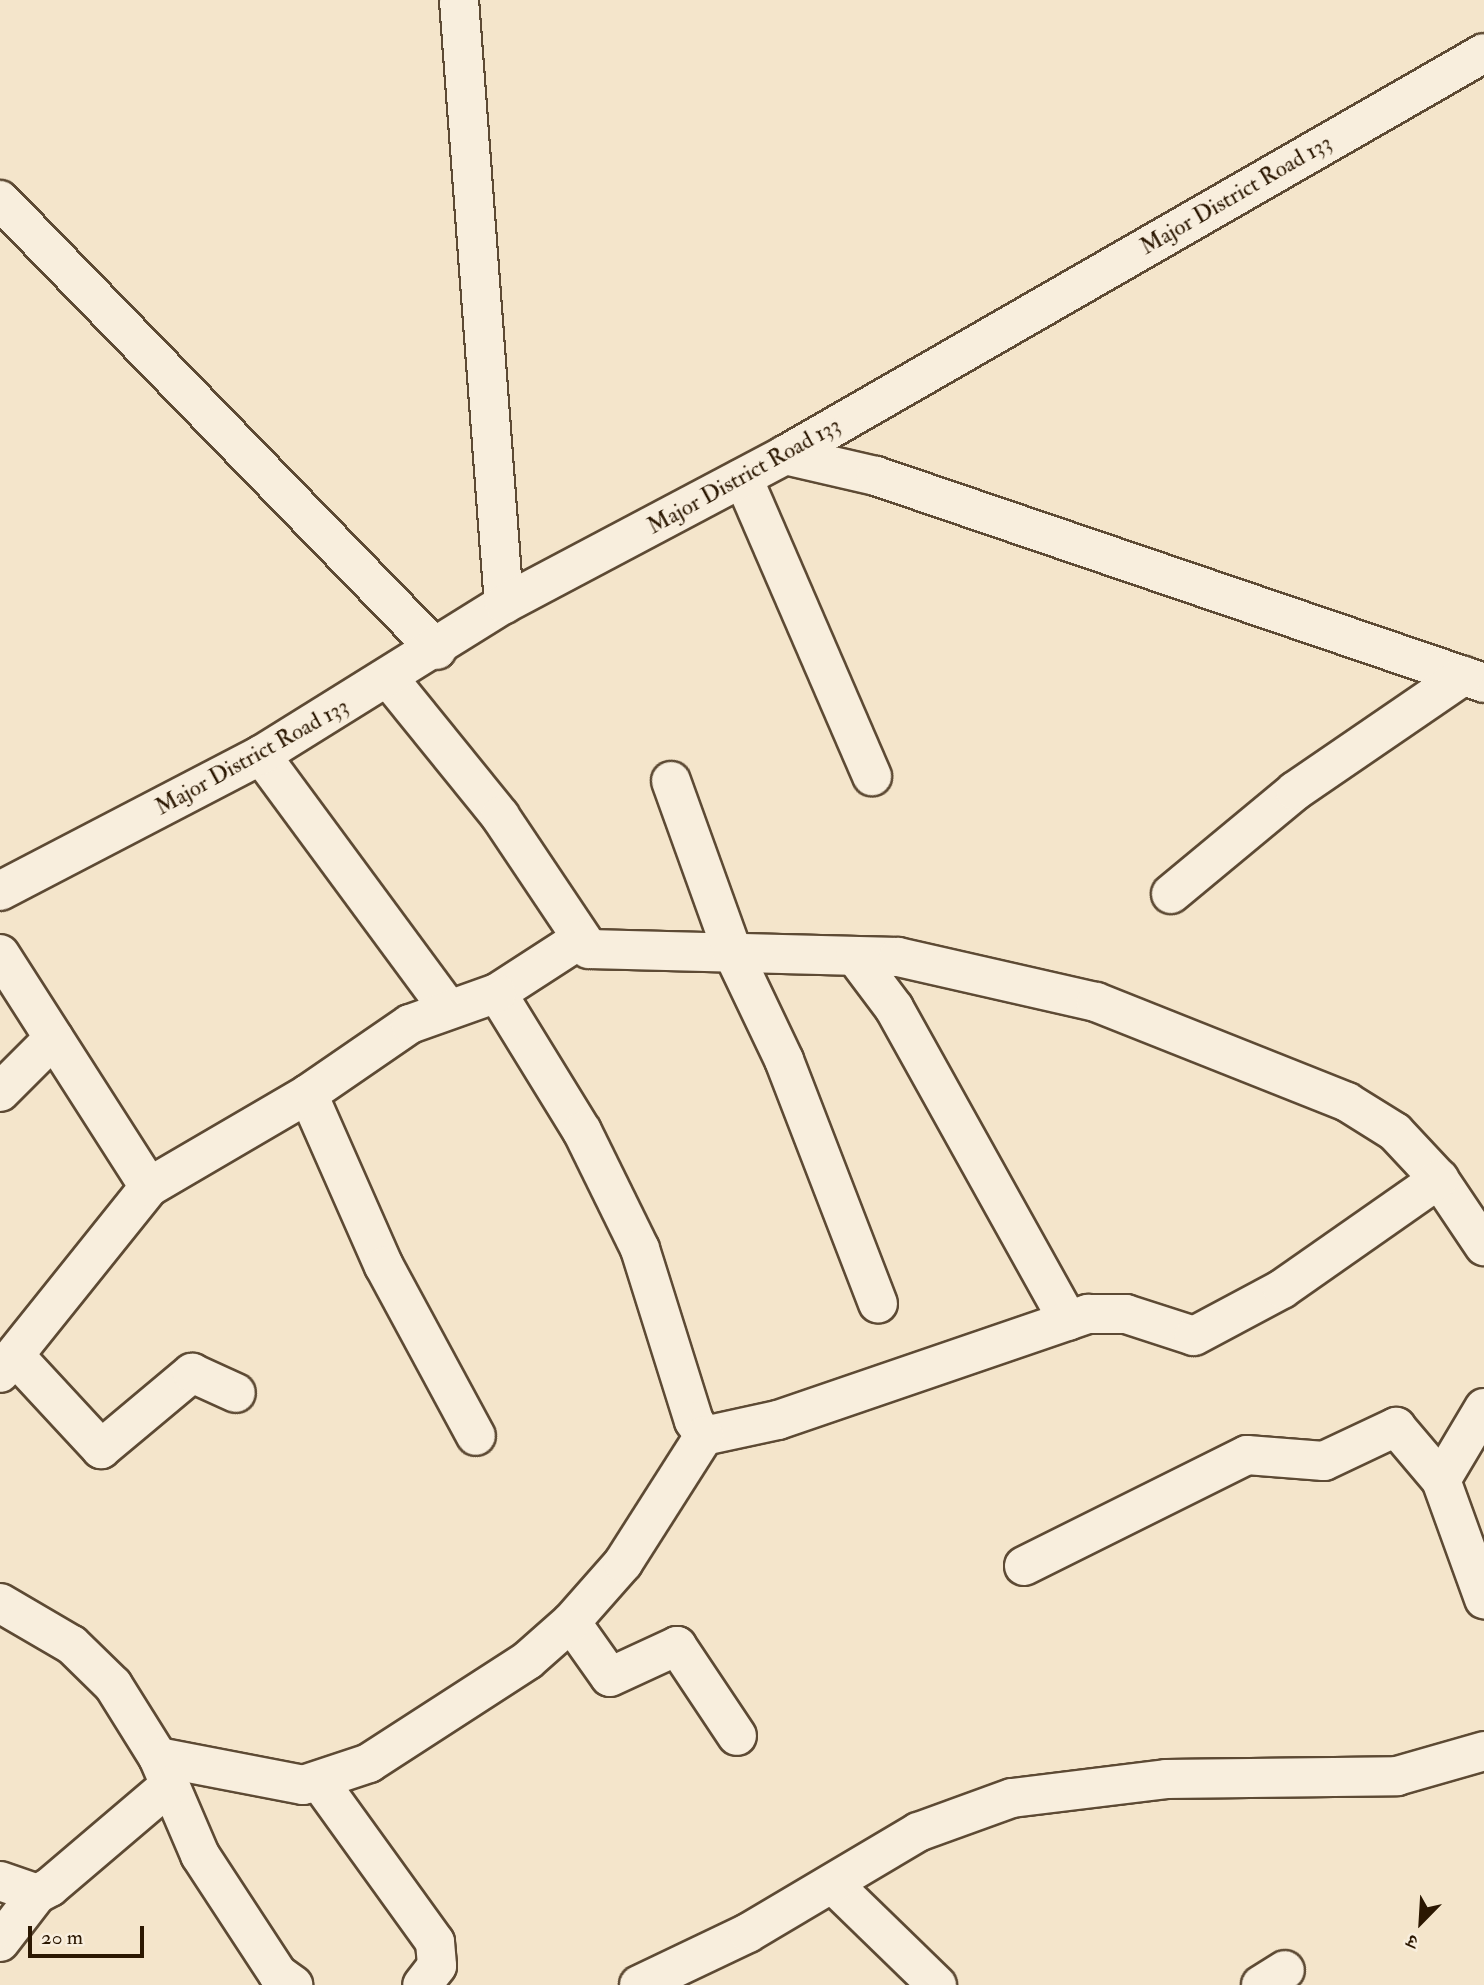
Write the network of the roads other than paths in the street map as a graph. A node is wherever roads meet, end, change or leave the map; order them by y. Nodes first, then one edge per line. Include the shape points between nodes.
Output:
1 (459, 0) edge
2 (1484, 52) edge
3 (0, 200) edge
4 (785, 455) junction
5 (743, 478) junction
6 (504, 604) junction
7 (436, 650) junction
8 (1473, 679) edge
9 (390, 680) junction
10 (261, 755) junction
11 (872, 776) dead end
12 (671, 781) dead end
13 (0, 891) edge
14 (1171, 894) dead end
15 (579, 940) junction
16 (733, 953) junction
17 (0, 954) edge
18 (855, 956) junction
19 (497, 993) junction
20 (448, 1009) junction
21 (54, 1038) junction
22 (0, 1093) edge
23 (308, 1094) junction
24 (1439, 1179) junction
25 (149, 1187) junction
26 (1484, 1246) edge
27 (877, 1304) dead end
28 (1068, 1321) junction
29 (7, 1364) edge
30 (236, 1393) dead end
31 (1484, 1408) edge
32 (476, 1436) dead end
33 (704, 1436) junction
34 (1441, 1480) junction
35 (1024, 1566) dead end
36 (1483, 1592) edge
37 (0, 1603) edge
38 (571, 1622) junction
39 (737, 1736) dead end
40 (1484, 1751) edge
41 (164, 1771) junction
42 (321, 1784) junction
43 (0, 1881) edge
44 (834, 1884) junction
45 (37, 1894) junction
46 (0, 1942) edge
47 (293, 1985) edge
48 (422, 1985) edge
49 (639, 1985) edge
50 (937, 1985) edge

1 - 6 street
2 - 4 street, Major District Road 133
3 - 7 street
4 - 5 street, Major District Road 133
4 - 8 street via 876,476
5 - 6 street, Major District Road 133
5 - 11 street
6 - 7 street, Major District Road 133
7 - 9 street, Major District Road 133
8 - 14 street via 1295,791
9 - 10 street, Major District Road 133
9 - 15 street via 500,816
10 - 13 street, Major District Road 133
10 - 20 street
12 - 16 street
15 - 16 street via 599,952
15 - 19 street
16 - 18 street
16 - 27 street via 784,1060
17 - 21 street
18 - 24 street via 898,957 1096,1002 1224,1049 1347,1102 1395,1132
18 - 28 street via 894,1008
19 - 20 street
19 - 33 street via 582,1131 640,1250 694,1420
20 - 23 street via 375,1044
21 - 22 street
21 - 25 street
23 - 25 street
23 - 32 street via 384,1266
24 - 26 street
24 - 28 street via 1282,1289 1194,1336 1109,1310
25 - 29 street
28 - 33 street via 778,1420
29 - 30 street via 101,1450 192,1373
31 - 34 street
33 - 38 street via 623,1563
34 - 35 street via 1396,1427 1324,1461 1247,1455
34 - 36 street
37 - 41 street via 72,1645 105,1677
38 - 39 street via 610,1677 677,1646
38 - 42 street via 451,1713 369,1763
40 - 44 street via 1397,1776 1166,1779 1013,1798 918,1832
41 - 42 street
41 - 45 street
41 - 47 street via 200,1855 278,1974
42 - 48 street via 435,1942 437,1966
43 - 45 street
44 - 49 street
44 - 50 street
45 - 46 street

